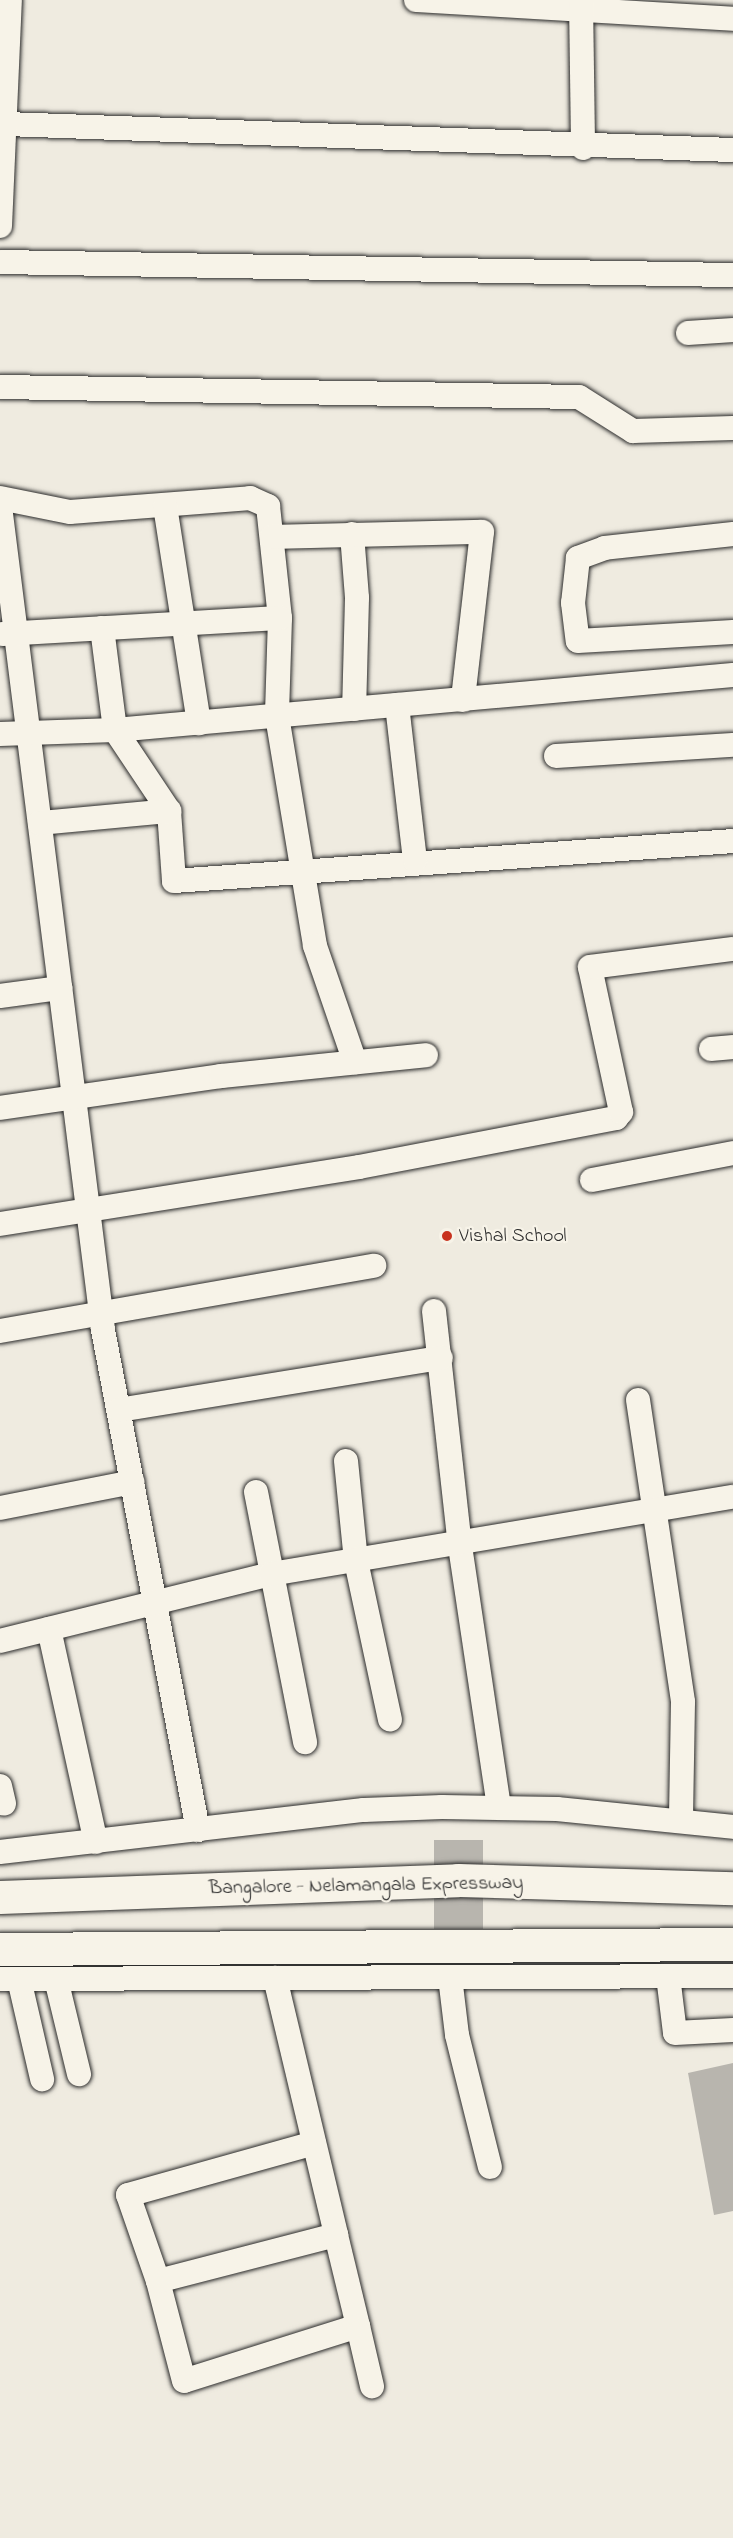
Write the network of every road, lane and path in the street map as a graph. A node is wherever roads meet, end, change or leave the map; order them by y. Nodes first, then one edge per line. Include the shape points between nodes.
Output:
1 (10, 0) edge
2 (416, 0) edge
3 (581, 4) edge
4 (733, 19) edge
5 (6, 124) junction
6 (583, 148) junction
7 (733, 150) edge
8 (0, 226) edge
9 (0, 262) edge
10 (733, 275) edge
11 (733, 330) edge
12 (688, 333) dead end
13 (0, 387) edge
14 (733, 429) edge
15 (0, 498) edge
16 (0, 506) edge
17 (165, 506) junction
18 (352, 534) junction
19 (733, 534) edge
20 (272, 537) junction
21 (280, 618) junction
22 (181, 625) junction
23 (102, 628) junction
24 (733, 632) edge
25 (8, 633) edge
26 (733, 675) edge
27 (463, 700) junction
28 (397, 705) junction
29 (354, 709) junction
30 (277, 716) junction
31 (199, 723) junction
32 (28, 730) junction
33 (115, 730) junction
34 (0, 734) edge
35 (733, 745) edge
36 (555, 756) dead end
37 (168, 811) junction
38 (40, 823) junction
39 (733, 841) edge
40 (415, 860) junction
41 (302, 872) junction
42 (733, 949) edge
43 (60, 988) junction
44 (0, 996) edge
45 (426, 1055) dead end
46 (355, 1062) junction
47 (74, 1096) junction
48 (0, 1108) edge
49 (733, 1154) edge
50 (592, 1180) dead end
51 (88, 1209) junction
52 (0, 1224) edge
53 (374, 1266) dead end
54 (434, 1311) dead end
55 (101, 1313) junction
56 (0, 1331) edge
57 (441, 1358) junction
58 (638, 1400) dead end
59 (118, 1410) junction
60 (346, 1461) dead end
61 (132, 1482) junction
62 (256, 1492) dead end
63 (733, 1497) edge
64 (0, 1508) edge
65 (657, 1509) junction
66 (460, 1546) junction
67 (356, 1561) junction
68 (272, 1574) junction
69 (154, 1599) junction
70 (49, 1629) junction
71 (0, 1641) edge
72 (390, 1719) dead end
73 (305, 1742) dead end
74 (499, 1806) junction
75 (681, 1821) junction
76 (733, 1827) edge
77 (198, 1830) junction
78 (96, 1842) junction
79 (0, 1852) edge
80 (733, 1888) edge
81 (0, 1897) edge
82 (733, 1944) edge
83 (0, 1949) edge
84 (668, 1976) junction
85 (733, 1976) edge
86 (450, 1977) junction
87 (275, 1978) junction
88 (9, 1979) edge
89 (56, 1979) junction
90 (733, 2030) edge
91 (79, 2074) dead end
92 (42, 2079) dead end
93 (314, 2143) junction
94 (490, 2167) dead end
95 (336, 2235) junction
96 (158, 2281) junction
97 (358, 2326) junction
98 (372, 2386) dead end

1 - 5 street
2 - 3 street
3 - 4 street
3 - 6 street
5 - 6 street
5 - 8 street
6 - 7 street
9 - 10 street
11 - 12 street
13 - 14 street via 579,397 633,431
15 - 17 street via 70,512
16 - 25 street
17 - 20 street via 263,501
17 - 22 street
18 - 20 street
18 - 27 street via 482,532
18 - 29 street via 357,598
19 - 24 street via 606,548 578,558 573,603 578,641
20 - 21 street
21 - 22 street
21 - 30 street
22 - 23 street
22 - 31 street
23 - 25 street
23 - 33 street
25 - 32 street
26 - 27 street
27 - 28 street
28 - 29 street
28 - 40 street
29 - 30 street
30 - 31 street
30 - 41 street
31 - 33 street
32 - 33 street
32 - 34 street
32 - 38 street
33 - 37 street
35 - 36 street
37 - 38 street
37 - 41 street via 174,881
38 - 43 street
39 - 40 street
40 - 41 street
41 - 46 street via 315,946
42 - 51 street via 590,967 621,1112 616,1118 359,1167
43 - 44 street
43 - 47 street
45 - 46 street
46 - 47 street
47 - 48 street
47 - 51 street
49 - 50 street
51 - 52 street
51 - 55 street
53 - 55 street
54 - 57 street
55 - 56 street
55 - 59 street
57 - 59 street
57 - 66 street
58 - 65 street
59 - 61 street
60 - 67 street
61 - 64 street
61 - 69 street
62 - 68 street
63 - 65 street
65 - 66 street
65 - 75 street via 683,1702
66 - 67 street
66 - 74 street
67 - 68 street
67 - 72 street
68 - 69 street
68 - 73 street
69 - 70 street
69 - 77 street
70 - 71 street
70 - 78 street
74 - 75 street
74 - 77 street via 364,1810
75 - 76 street
77 - 78 street
78 - 79 street
80 - 81 highway, Bangalore - Nelamangala Expressway via 458,1880
82 - 83 highway
84 - 85 street
84 - 86 street
84 - 90 street via 675,2033
86 - 87 street
86 - 94 street via 457,2035
87 - 89 street
87 - 93 street
88 - 89 street
88 - 92 street
89 - 91 street
93 - 95 street
93 - 96 street via 128,2195
95 - 96 street
95 - 97 street
96 - 97 street via 184,2382
97 - 98 street

